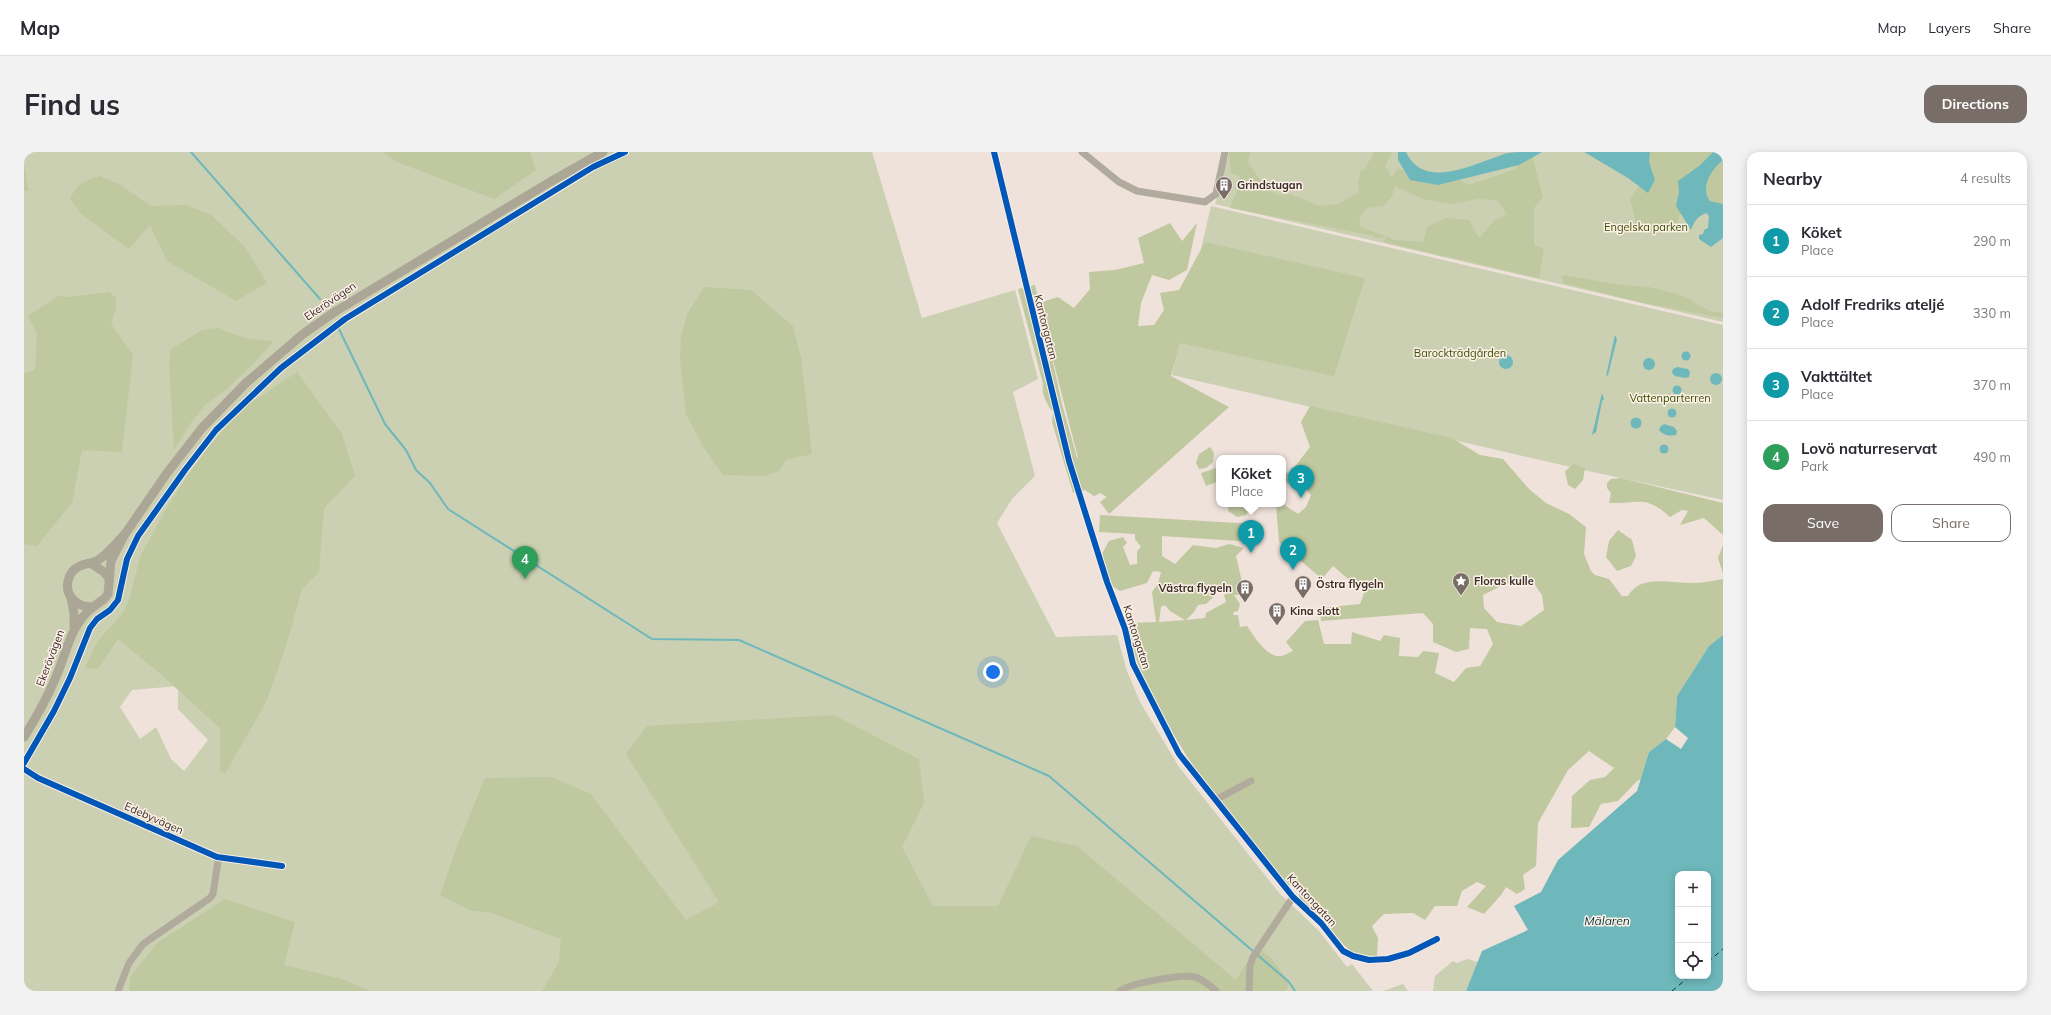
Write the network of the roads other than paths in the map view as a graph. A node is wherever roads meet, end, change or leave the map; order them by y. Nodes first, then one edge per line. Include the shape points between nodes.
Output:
1 (604, 152) edge
2 (994, 152) edge
3 (1082, 152) edge
4 (1225, 152) edge
5 (125, 534) junction
6 (92, 564) junction
7 (109, 578) junction
8 (71, 597) junction
9 (93, 607) junction
10 (74, 629) junction
11 (24, 737) edge
12 (24, 769) edge
13 (1251, 780) dead end
14 (1217, 799) junction
15 (217, 856) junction
16 (282, 866) dead end
17 (1293, 897) junction
18 (1437, 939) dead end
19 (118, 991) edge
20 (1120, 991) edge
21 (1216, 991) edge
22 (1250, 991) edge

1 - 5 main road, Ekerövägen via 371,289 303,334 246,383 202,428
2 - 14 street, Kantongatan via 1069,461 1107,582 1125,629 1133,664 1179,754
3 - 4 street via 1119,182 1137,191 1205,202 1216,194
5 - 6 main road
5 - 7 main road via 111,561
6 - 7 main road
6 - 8 main road via 77,567 71,573 68,585
7 - 9 main road via 108,594
8 - 9 main road via 82,605
8 - 10 main road
9 - 10 main road via 85,613
10 - 11 main road, Ekerövägen via 57,676
12 - 15 street, Edebyvägen via 38,778
13 - 14 street
14 - 17 street, Kantongatan
15 - 16 street, Edebyvägen
15 - 19 street via 213,894 143,944 129,963
17 - 18 street, Kantongatan via 1321,922 1343,951 1352,956 1369,960 1388,959 1409,953
17 - 22 street via 1253,957 1250,966
20 - 21 street via 1179,976 1196,977

